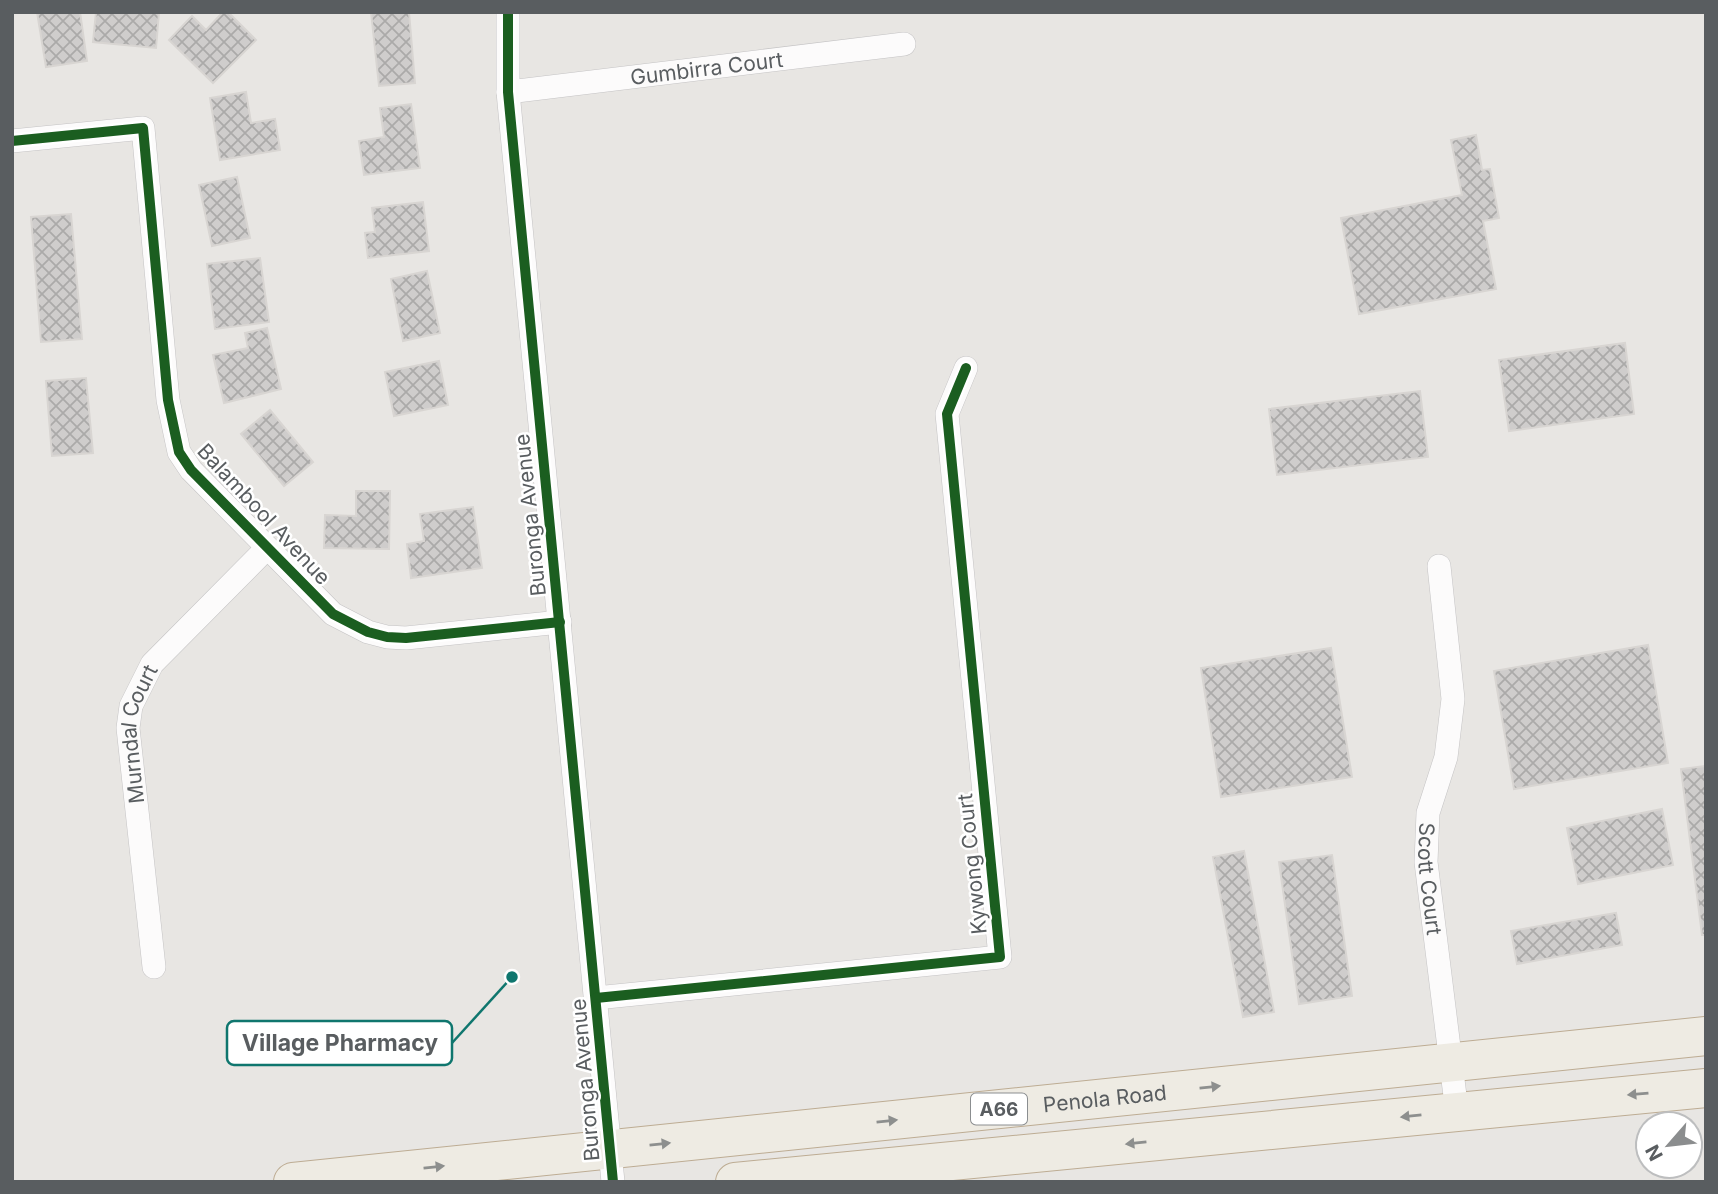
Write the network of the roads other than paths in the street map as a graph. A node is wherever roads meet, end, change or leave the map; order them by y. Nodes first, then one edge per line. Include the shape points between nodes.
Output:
1 (508, 12) edge
2 (904, 44) dead end
3 (508, 92) junction
4 (12, 141) edge
5 (966, 368) dead end
6 (267, 548) junction
7 (1438, 566) dead end
8 (559, 622) junction
9 (154, 967) dead end
10 (596, 999) junction
11 (1706, 1036) edge
12 (1451, 1063) junction
13 (1706, 1088) edge
14 (1457, 1112) junction
15 (612, 1165) edge
16 (293, 1182) edge
17 (734, 1182) edge

1 - 3 street, Buronga Avenue
2 - 3 street, Gumbirra Court
3 - 8 street, Buronga Avenue
4 - 6 street, Balambool Avenue via 143,128 168,400 179,452
5 - 10 street, Kywong Court via 947,414 1000,957
6 - 8 street, Balambool Avenue via 333,614 387,637
6 - 9 street, Murndal Court via 152,664 131,706 128,728
7 - 12 street, Scott Court via 1453,699 1446,757 1428,813 1426,862
8 - 10 street, Buronga Avenue
10 - 15 street, Buronga Avenue
11 - 12 highway, Penola Road / A66
12 - 14 street, Scott Court
15 -> 12 highway, Penola Road / A66
13 -> 14 highway, A66
14 -> 17 highway, A66
16 -> 15 highway, Penola Road / A66

